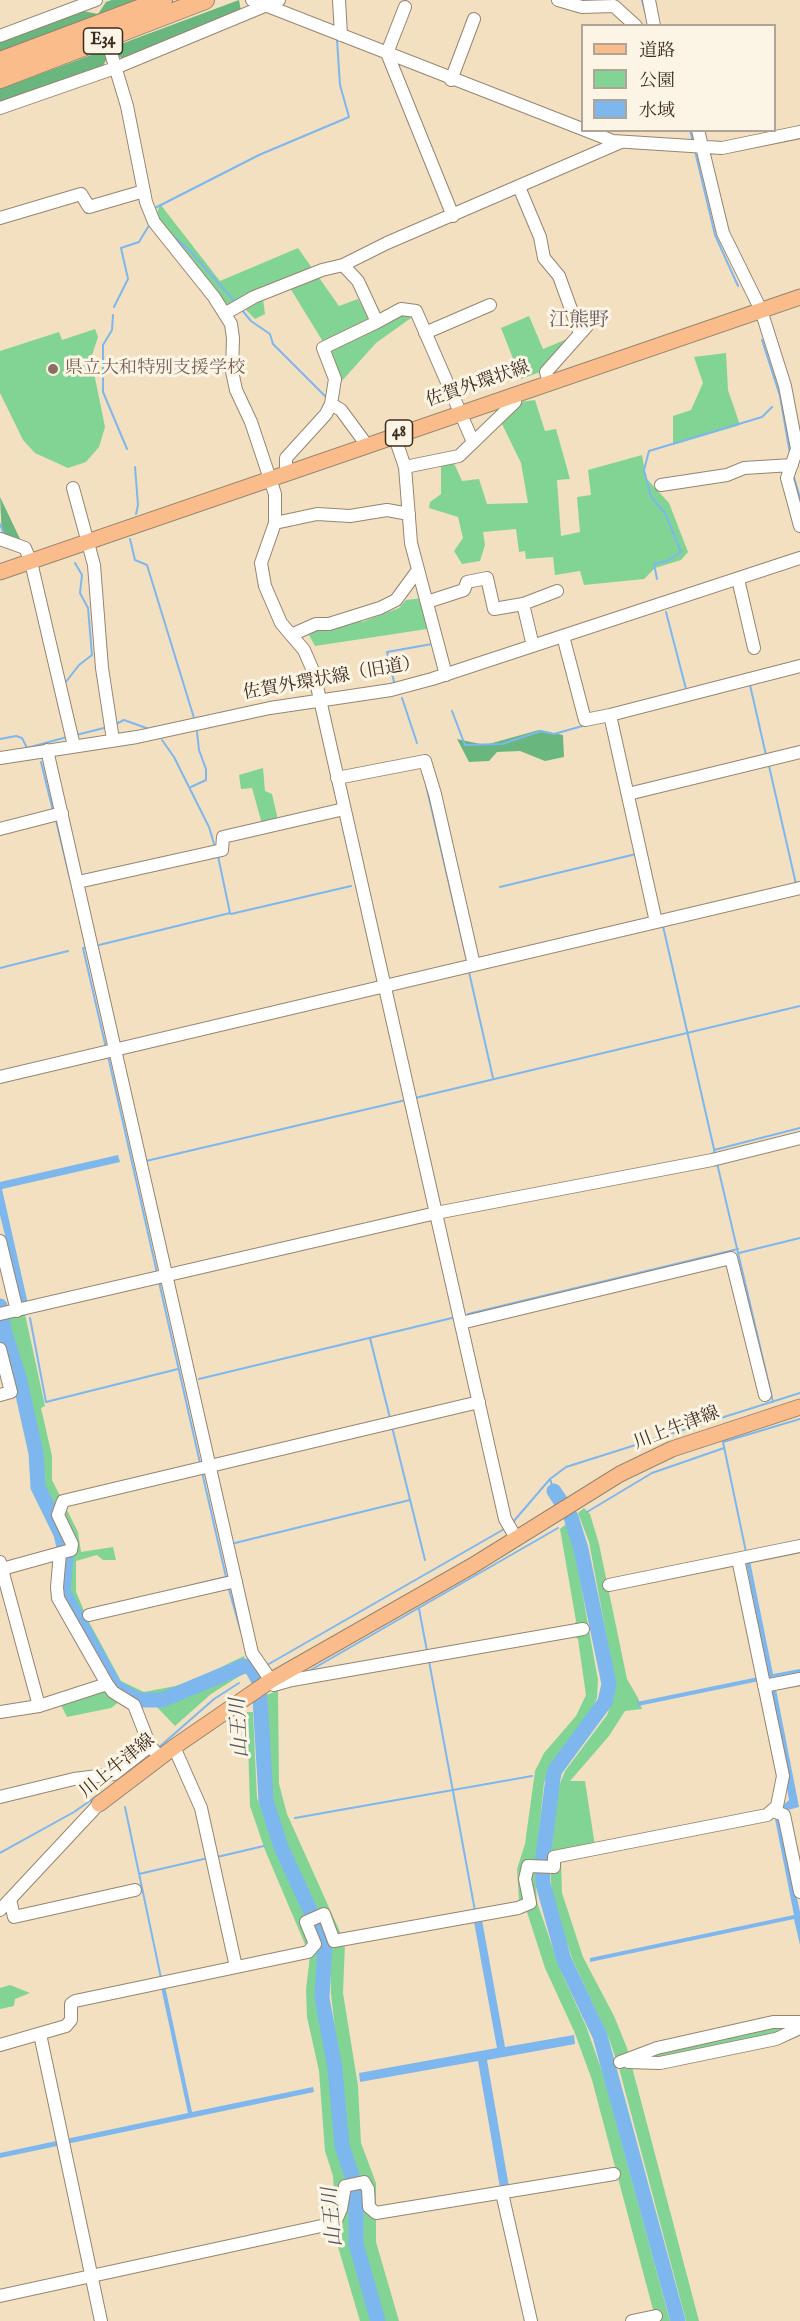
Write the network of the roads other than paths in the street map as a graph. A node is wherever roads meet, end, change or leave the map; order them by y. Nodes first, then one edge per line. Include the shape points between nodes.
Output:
1 (95, 0) edge
2 (163, 0) edge
3 (205, 0) edge
4 (252, 0) edge
5 (279, 0) edge
6 (339, 0) edge
7 (558, 0) edge
8 (649, 0) edge
9 (267, 6) junction
10 (405, 7) dead end
11 (98, 13) dead end
12 (474, 19) dead end
13 (634, 24) edge
14 (654, 24) edge
15 (341, 35) junction
16 (0, 36) edge
17 (111, 53) dead end
18 (387, 53) junction
19 (0, 61) edge
20 (115, 68) junction
21 (0, 79) edge
22 (451, 80) junction
23 (0, 108) edge
24 (581, 131) edge
25 (585, 132) edge
26 (699, 132) edge
27 (800, 132) edge
28 (621, 142) junction
29 (697, 147) junction
30 (519, 187) junction
31 (144, 191) junction
32 (453, 216) junction
33 (0, 218) edge
34 (343, 265) junction
35 (800, 297) edge
36 (490, 305) dead end
37 (234, 308) junction
38 (761, 310) junction
39 (377, 322) junction
40 (425, 333) junction
41 (549, 382) junction
42 (514, 394) junction
43 (331, 401) junction
44 (460, 413) junction
45 (394, 435) junction
46 (473, 442) junction
47 (366, 444) junction
48 (791, 462) junction
49 (405, 467) junction
50 (286, 472) junction
51 (268, 478) junction
52 (661, 485) dead end
53 (73, 488) dead end
54 (409, 514) junction
55 (275, 524) junction
56 (800, 526) edge
57 (0, 540) edge
58 (90, 542) junction
59 (800, 558) edge
60 (31, 561) junction
61 (418, 570) junction
62 (0, 572) edge
63 (738, 579) junction
64 (557, 591) dead end
65 (427, 603) junction
66 (523, 604) junction
67 (291, 635) junction
68 (563, 636) junction
69 (533, 646) junction
70 (754, 648) dead end
71 (800, 666) edge
72 (446, 675) junction
73 (320, 701) junction
74 (610, 715) junction
75 (111, 731) junction
76 (73, 740) junction
77 (47, 750) junction
78 (800, 752) edge
79 (0, 758) edge
80 (337, 778) junction
81 (628, 794) junction
82 (344, 809) junction
83 (62, 813) junction
84 (0, 829) edge
85 (78, 882) junction
86 (800, 888) edge
87 (657, 921) junction
88 (474, 965) junction
89 (384, 986) junction
90 (116, 1049) junction
91 (0, 1077) edge
92 (800, 1138) edge
93 (436, 1213) junction
94 (0, 1241) edge
95 (167, 1276) junction
96 (9, 1313) edge
97 (461, 1323) junction
98 (0, 1349) edge
99 (0, 1395) edge
100 (765, 1395) dead end
101 (479, 1402) junction
102 (800, 1407) edge
103 (210, 1466) junction
104 (511, 1529) junction
105 (800, 1546) edge
106 (66, 1551) junction
107 (738, 1559) junction
108 (1, 1565) edge
109 (236, 1581) junction
110 (609, 1585) dead end
111 (88, 1615) dead end
112 (583, 1629) dead end
113 (800, 1679) edge
114 (270, 1681) junction
115 (767, 1683) junction
116 (107, 1684) junction
117 (39, 1706) junction
118 (0, 1712) edge
119 (174, 1747) junction
120 (155, 1751) junction
121 (0, 1797) edge
122 (99, 1804) joint
123 (778, 1813) junction
124 (135, 1890) dead end
125 (800, 1892) edge
126 (10, 1899) junction
127 (0, 1910) edge
128 (236, 1967) junction
129 (800, 2022) edge
130 (800, 2028) edge
131 (40, 2034) junction
132 (0, 2044) edge
133 (614, 2174) dead end
134 (502, 2193) junction
135 (91, 2276) junction
136 (0, 2295) edge
137 (656, 2316) dead end
138 (100, 2321) edge
139 (531, 2321) edge
140 (632, 2321) edge

1 - 11 street
1 - 16 street
2 - 19 highway, E34
3 - 21 highway, E34
4 - 9 street
5 - 9 street
6 - 15 street
7 - 13 street via 582,7 614,6
8 - 14 street
9 - 15 street
9 - 20 street
10 - 18 street
12 - 22 street
15 - 18 street
17 - 20 street
18 - 22 street
18 - 32 street
20 - 23 street
20 - 31 street
22 - 24 street
25 - 28 street
26 - 29 street
27 - 29 street via 747,144
28 - 29 street
28 - 30 street
29 - 38 street via 723,233
30 - 32 street
30 - 41 street via 540,237 544,258 559,276 584,330 546,372
31 - 33 street via 89,207 81,194
31 - 37 street via 154,222
32 - 34 street
34 - 37 street via 322,270
34 - 39 street via 358,281
35 - 38 main road, 佐賀外環状線 / 48
36 - 40 street
37 - 51 street via 232,371
38 - 41 main road, 佐賀外環状線 / 48
38 - 48 street via 794,428
39 - 40 street via 401,309 416,311
39 - 43 street via 323,348 335,379
40 - 44 street
41 - 42 main road, 佐賀外環状線 / 48
42 - 44 main road, 佐賀外環状線 / 48
42 - 46 street via 514,402
43 - 47 street
43 - 50 street via 326,414 286,458
44 - 45 main road, 佐賀外環状線 / 48
44 - 46 street
45 - 47 main road, 佐賀外環状線 / 48
45 - 49 street
46 - 49 street via 459,456
47 - 50 main road, 佐賀外環状線 / 48
48 - 52 street
48 - 56 street via 787,478
49 - 54 street
50 - 51 main road, 佐賀外環状線 / 48
51 - 55 street via 275,494
51 - 58 main road, 佐賀外環状線 / 48
53 - 58 street
54 - 55 street via 387,510 350,516 317,514
54 - 61 street
55 - 67 street via 261,563 272,605
57 - 60 street via 25,548
58 - 60 main road, 佐賀外環状線 / 48
58 - 75 street
59 - 63 street, 佐賀外環状線（旧道）
60 - 62 main road, 佐賀外環状線 / 48
60 - 76 street
61 - 65 street
61 - 67 street via 396,600
63 - 68 street, 佐賀外環状線（旧道）
63 - 70 street
64 - 66 street
65 - 66 street via 464,590 467,582 487,578 494,609
65 - 72 street
66 - 69 street
67 - 73 street via 304,650
68 - 69 street, 佐賀外環状線（旧道）
68 - 74 street via 585,720
69 - 72 street, 佐賀外環状線（旧道）
71 - 74 street
72 - 73 street, 佐賀外環状線（旧道） via 391,690
73 - 75 street, 佐賀外環状線（旧道）
73 - 80 street
74 - 81 street
75 - 76 street, 佐賀外環状線（旧道）
76 - 77 street, 佐賀外環状線（旧道）
77 - 79 street, 佐賀外環状線（旧道）
77 - 83 street
78 - 81 street
80 - 82 street
80 - 88 street via 425,761
81 - 87 street
82 - 85 street via 223,837 217,851
82 - 89 street
83 - 84 street
83 - 85 street
85 - 90 street
86 - 87 street
87 - 88 street
88 - 89 street
89 - 90 street
89 - 93 street
90 - 91 street
90 - 95 street
92 - 93 street via 716,1159
93 - 95 street
93 - 97 street
94 - 96 street
95 - 96 street
95 - 103 street
97 - 100 street via 731,1258
97 - 101 street
98 - 99 street via 11,1392
101 - 103 street
101 - 104 street
102 - 104 main road, 川上牛津線 via 672,1449 620,1474 555,1515
103 - 106 street via 63,1501 58,1515 72,1544
103 - 109 street
104 - 114 main road
105 - 107 street
106 - 108 street
106 - 116 street via 58,1598
107 - 110 street
107 - 115 street
108 - 117 street
109 - 111 street
109 - 114 street via 252,1653
112 - 114 street via 274,1685
113 - 115 street
114 - 119 main road, 川上牛津線
115 - 123 street via 783,1776
116 - 117 street
116 - 120 street via 134,1706
117 - 118 street
119 - 120 main road, 川上牛津線
119 - 128 street via 201,1808
120 - 121 street via 114,1774 74,1779
120 - 122 main road, 川上牛津線
122 - 126 street, 川上牛津線
123 - 125 street
123 - 128 street via 554,1857 554,1867 528,1866 525,1879 530,1903 518,1908 334,1941 324,1914 306,1922 315,1944 308,1952
124 - 126 street via 14,1917
126 - 127 street, 川上牛津線
128 - 131 street via 75,2001 71,2004 69,2024
129 - 130 street via 773,2022 657,2048 620,2062 660,2063 776,2039
131 - 132 street
131 - 135 street
133 - 134 street
134 - 135 street via 376,2213 369,2206 364,2182 345,2186 335,2223
134 - 139 street
135 - 136 street
135 - 138 street
137 - 140 street

